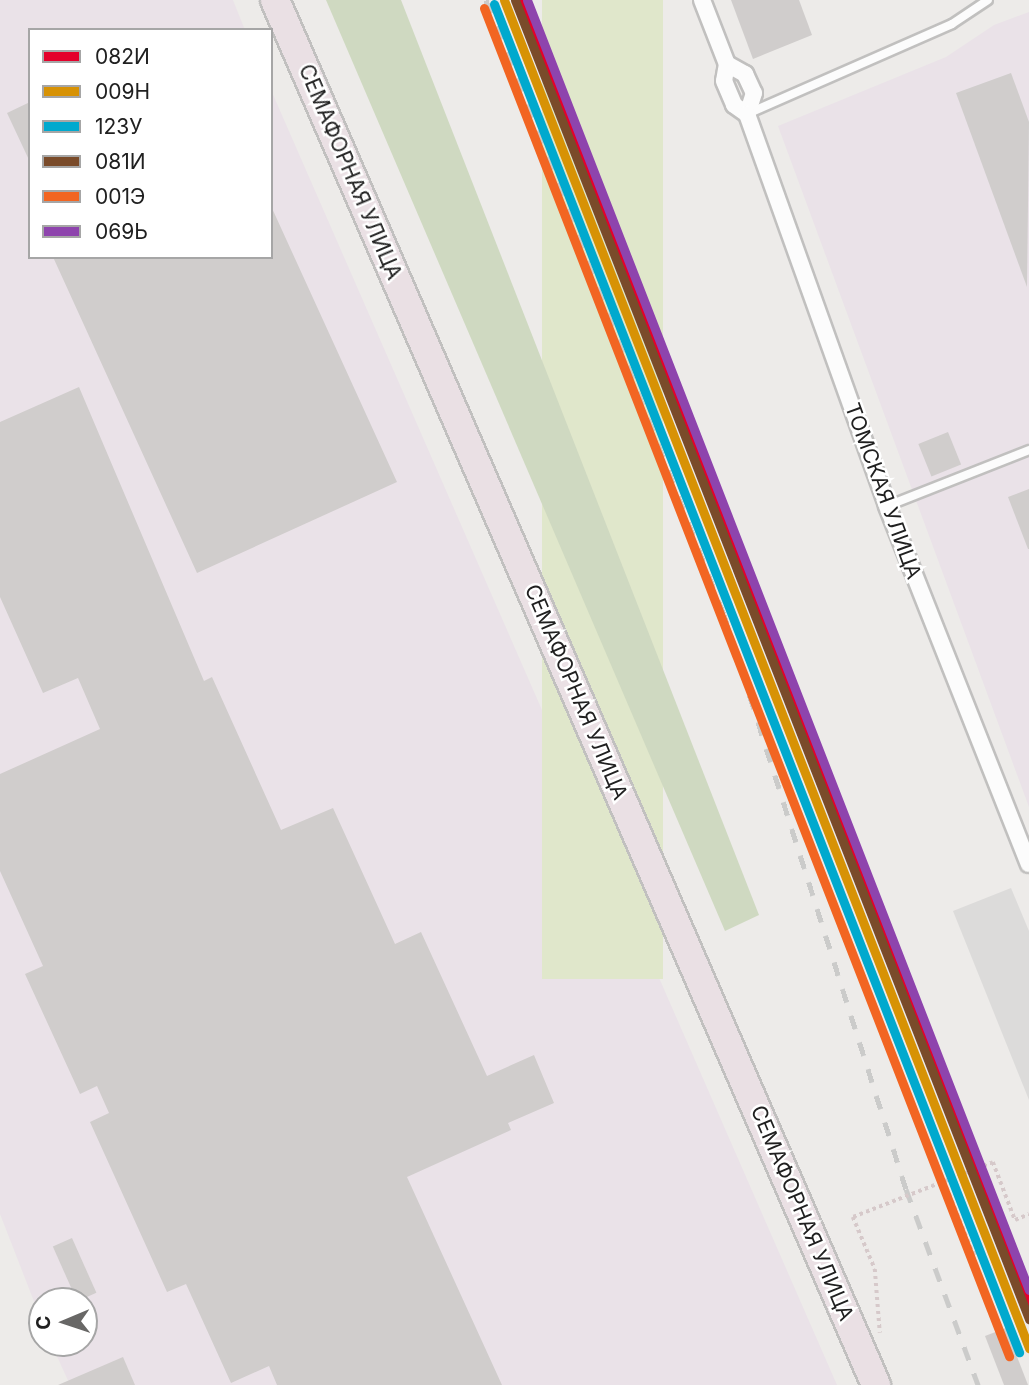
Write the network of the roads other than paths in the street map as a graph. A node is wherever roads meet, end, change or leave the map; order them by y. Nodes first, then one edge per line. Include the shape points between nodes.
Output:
1 (275, 0) edge
2 (702, 0) edge
3 (988, 0) edge
4 (747, 114) junction
5 (1029, 450) edge
6 (887, 506) junction
7 (1029, 864) edge
8 (876, 1385) edge

1 - 8 highway, СЕМАФОРНАЯ УЛИЦА
2 - 4 street, ТОМСКАЯ УЛИЦА via 727,64 745,74 754,93
3 - 4 lane via 952,24
4 - 6 street, ТОМСКАЯ УЛИЦА
5 - 6 lane
6 - 7 street, ТОМСКАЯ УЛИЦА

